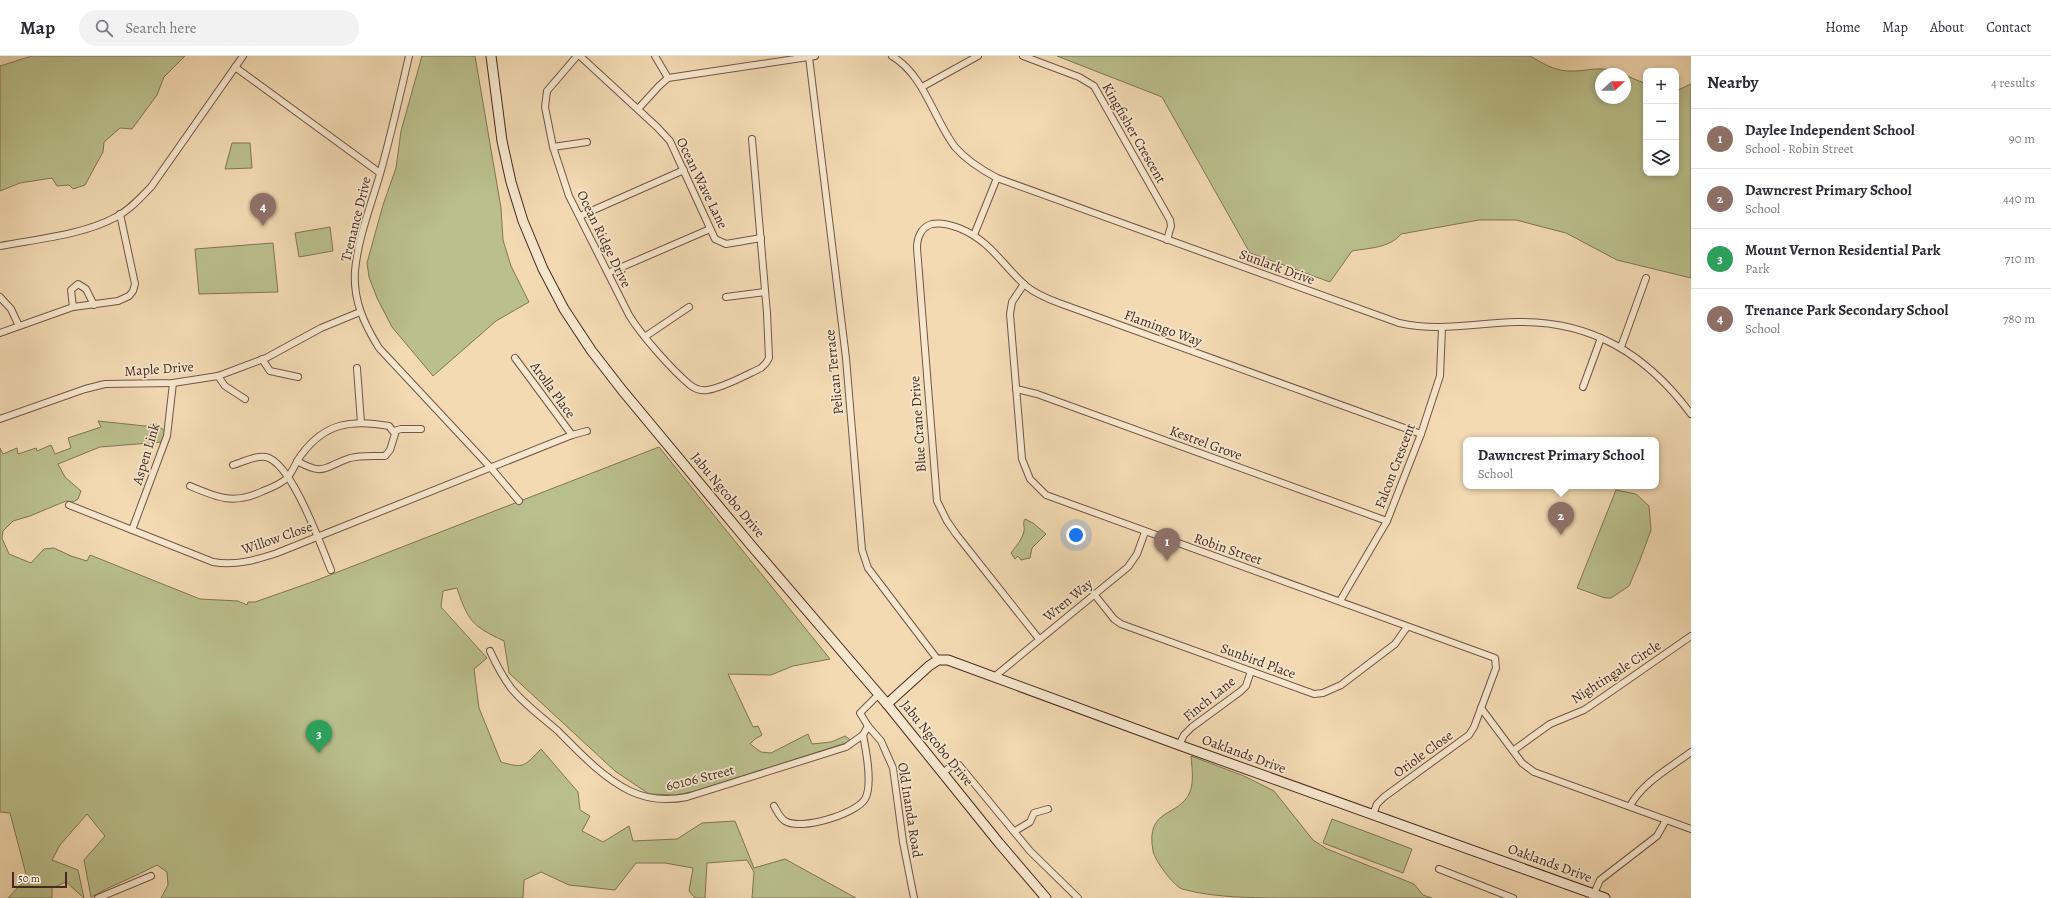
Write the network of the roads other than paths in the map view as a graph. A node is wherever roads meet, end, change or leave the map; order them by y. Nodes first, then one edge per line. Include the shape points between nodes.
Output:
1 (242, 56) edge
2 (409, 56) edge
3 (491, 56) edge
4 (578, 56) edge
5 (655, 56) edge
6 (892, 56) edge
7 (978, 56) edge
8 (1024, 56) edge
9 (812, 57) edge
10 (235, 67) junction
11 (668, 78) junction
12 (922, 87) junction
13 (638, 110) junction
14 (752, 139) dead end
15 (587, 142) dead end
16 (553, 147) junction
17 (684, 170) junction
18 (380, 173) junction
19 (997, 178) junction
20 (120, 214) junction
21 (580, 216) junction
22 (710, 229) junction
23 (974, 235) junction
24 (761, 238) junction
25 (1167, 240) junction
26 (0, 246) edge
27 (608, 273) junction
28 (1646, 278) dead end
29 (1024, 284) junction
30 (765, 292) junction
31 (0, 297) edge
32 (726, 297) dead end
33 (94, 305) junction
34 (73, 307) junction
35 (689, 307) dead end
36 (360, 312) junction
37 (19, 326) junction
38 (1442, 328) junction
39 (0, 333) edge
40 (646, 336) junction
41 (1601, 338) junction
42 (1621, 347) junction
43 (516, 358) dead end
44 (262, 359) junction
45 (357, 368) dead end
46 (218, 376) junction
47 (298, 377) dead end
48 (173, 383) junction
49 (1583, 387) dead end
50 (1016, 389) junction
51 (245, 398) dead end
52 (1691, 414) edge
53 (0, 419) edge
54 (361, 423) junction
55 (421, 429) dead end
56 (587, 431) dead end
57 (394, 432) junction
58 (1421, 434) junction
59 (572, 435) junction
60 (297, 461) junction
61 (233, 465) dead end
62 (491, 468) junction
63 (288, 477) junction
64 (190, 486) dead end
65 (519, 501) dead end
66 (68, 505) dead end
67 (1387, 521) junction
68 (132, 530) junction
69 (1145, 532) junction
70 (318, 537) junction
71 (331, 570) dead end
72 (1094, 594) junction
73 (1340, 601) junction
74 (1407, 627) junction
75 (1691, 636) edge
76 (1039, 639) junction
77 (490, 651) dead end
78 (938, 660) junction
79 (1251, 671) junction
80 (994, 677) junction
81 (879, 694) junction
82 (887, 704) junction
83 (1481, 708) junction
84 (868, 726) junction
85 (863, 735) junction
86 (1179, 745) junction
87 (1514, 750) junction
88 (1691, 752) edge
89 (943, 773) junction
90 (774, 806) dead end
91 (1630, 806) junction
92 (1048, 809) dead end
93 (1373, 814) junction
94 (1666, 820) junction
95 (1691, 829) edge
96 (1015, 831) junction
97 (1439, 869) dead end
98 (151, 876) dead end
99 (1592, 896) edge
100 (100, 898) edge
101 (914, 898) edge
102 (1046, 898) edge
103 (1078, 898) edge
104 (1513, 898) edge
105 (1605, 898) edge

1 - 10 street
2 - 18 street, Trenance Drive
3 - 81 main road, Jabu Ngcobo Drive via 502,141 511,182 523,221 543,269 564,309 622,390
4 - 13 street, Ocean Wave Lane
4 - 16 street, Ocean Ridge Drive via 555,80 545,96
5 - 11 street
6 - 12 street, Sunlark Drive via 910,71
7 - 12 street
8 - 25 street, Kingfisher Crescent via 1079,77 1094,86 1168,216 1171,226
9 - 11 street
9 - 78 street, Pelican Terrace via 846,358 862,550 868,568
10 - 18 street
10 - 20 street via 151,187
11 - 13 street
12 - 19 street, Sunlark Drive via 955,146 975,165
13 - 17 street, Ocean Wave Lane via 666,135
14 - 24 street, Ocean Ridge Drive
15 - 16 street
16 - 21 street, Ocean Ridge Drive via 565,185
17 - 21 street
17 - 22 street, Ocean Wave Lane
18 - 36 street, Trenance Drive via 364,227 355,272
19 - 23 street
19 - 25 street, Sunlark Drive
20 - 26 street via 77,231
20 - 33 street via 134,280 133,291 118,301
21 - 27 street, Ocean Ridge Drive
22 - 24 street, Ocean Wave Lane via 715,239 726,244
22 - 27 street
23 - 29 street, Flamingo Way via 989,246
23 - 76 street, Blue Crane Drive via 954,226 936,224 924,228 917,244 935,493 946,521
24 - 30 street, Ocean Ridge Drive
25 - 38 street, Sunlark Drive via 1394,321 1412,326
27 - 40 street, Ocean Ridge Drive via 629,315
28 - 42 street
29 - 50 street, Robin Street via 1010,308
29 - 58 street, Flamingo Way via 1059,304
30 - 32 street
30 - 40 street, Ocean Ridge Drive via 770,347 766,363 761,368 716,388 703,390 690,385
31 - 37 street via 11,309
33 - 34 street
33 - 34 street via 86,289 78,284 71,290
34 - 37 street
35 - 40 street
36 - 44 street, Maple Drive via 321,328
36 - 62 street, Trenance Drive via 379,348
37 - 39 street
38 - 41 street, Sunlark Drive via 1516,322 1546,323
38 - 58 street, Falcon Crescent via 1440,376
41 - 42 street, Sunlark Drive
41 - 49 street
42 - 52 street, Sunlark Drive via 1650,367 1674,391
43 - 59 street, Arolla Place
44 - 46 street, Maple Drive
44 - 47 street via 270,371
45 - 54 street
46 - 48 street, Maple Drive
46 - 51 street via 225,386
48 - 53 street, Maple Drive via 105,384
48 - 68 street, Aspen Link via 167,436
50 - 67 street, Kestrel Grove
50 - 69 street, Robin Street via 1022,459 1025,470 1036,487 1058,501
54 - 57 street via 389,426
54 - 60 street via 347,423 323,432 312,441
55 - 57 street via 402,429
56 - 59 street, Arolla Place
57 - 60 street via 390,450 385,456 349,458 317,470
58 - 67 street, Falcon Crescent
59 - 62 street, Arolla Place
60 - 63 street
61 - 63 street via 265,457 277,461
62 - 65 street, Trenance Drive
62 - 70 street, Willow Close
63 - 64 street via 248,498 231,500
63 - 70 street
66 - 68 street, Willow Close
67 - 73 street, Falcon Crescent
68 - 70 street, Willow Close via 205,560 223,564 258,560
69 - 72 street, Wren Way via 1134,560
69 - 73 street, Robin Street
70 - 71 street
72 - 76 street, Wren Way
72 - 79 street, Sunbird Place via 1121,624
73 - 74 street, Robin Street
74 - 79 street, Sunbird Place via 1395,644 1340,685 1323,693 1304,691
74 - 83 street, Robin Street via 1495,658 1496,668
75 - 87 street, Nightingale Circle via 1584,710 1550,724
76 - 80 street, Wren Way
77 - 85 street, 60106 Street via 512,689 582,755 631,792 654,799 674,800 687,797 846,747
78 - 80 main road, Oaklands Drive via 948,660
78 - 82 main road
79 - 86 street, Finch Lane via 1246,686 1192,727
80 - 86 main road, Oaklands Drive
81 - 82 main road, Jabu Ngcobo Drive
81 - 84 street, Old Inanda Road via 860,713
82 - 89 main road, Jabu Ngcobo Drive
83 - 87 street
83 - 93 street, Oriole Close via 1469,735 1384,797 1377,804
84 - 85 street, 60106 Street
84 - 101 street, Old Inanda Road via 881,741 893,768
85 - 90 street via 868,768 868,793 860,804 827,821 795,824 786,821
86 - 93 main road, Oaklands Drive
87 - 91 street via 1522,763 1534,772
88 - 91 street via 1645,787 1636,795
89 - 96 street via 951,766 958,765
89 - 102 main road, Jabu Ngcobo Drive
91 - 94 street
92 - 96 street via 1034,813 1030,822
93 - 99 main road, Oaklands Drive
94 - 95 street
94 - 99 street via 1656,836 1600,880
96 - 103 street via 1030,851
97 - 104 street
98 - 100 street
99 - 105 main road, Oaklands Drive

